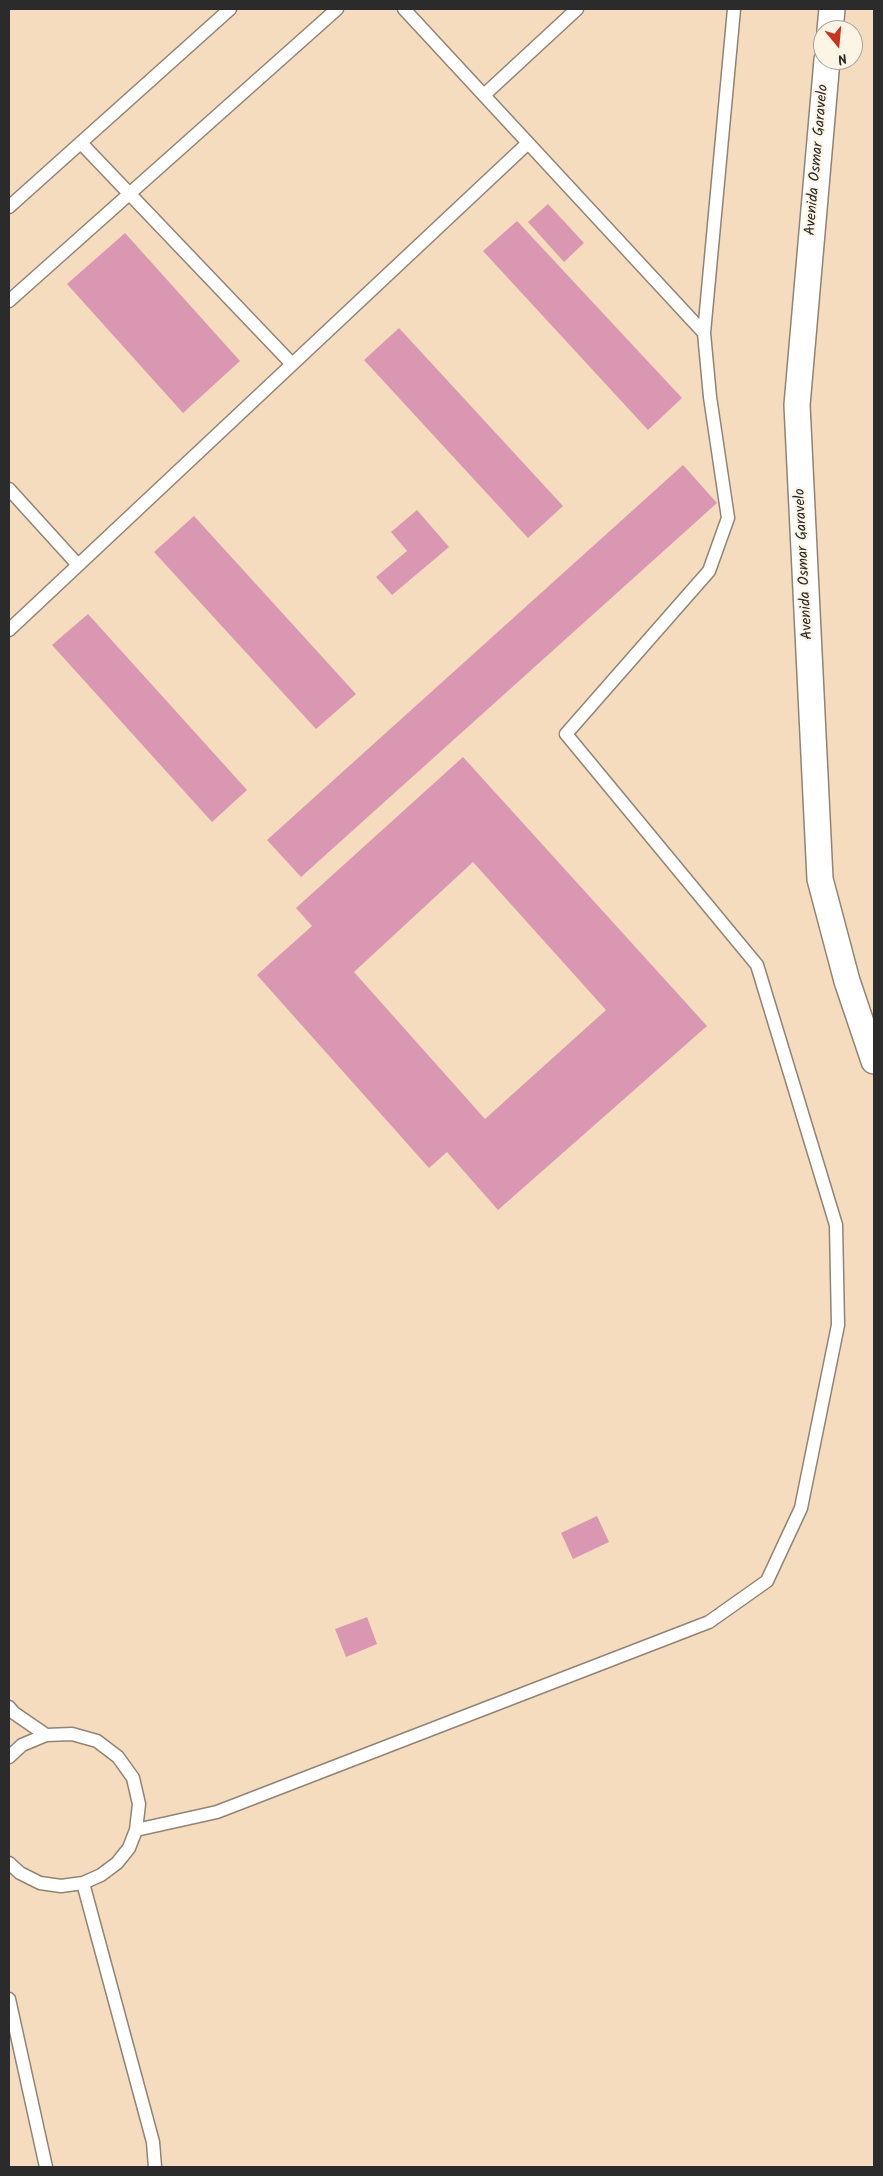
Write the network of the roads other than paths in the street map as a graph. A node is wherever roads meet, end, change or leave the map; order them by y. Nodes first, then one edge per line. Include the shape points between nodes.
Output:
1 (230, 9) edge
2 (337, 9) edge
3 (404, 9) edge
4 (577, 9) edge
5 (734, 9) edge
6 (826, 70) edge
7 (484, 95) junction
8 (81, 143) junction
9 (528, 143) junction
10 (130, 193) junction
11 (9, 207) edge
12 (9, 302) edge
13 (704, 333) junction
14 (292, 364) junction
15 (9, 489) edge
16 (78, 565) junction
17 (10, 628) edge
18 (874, 1061) edge
19 (9, 1707) edge
20 (46, 1735) junction
21 (9, 1757) edge
22 (136, 1830) junction
23 (9, 1863) edge
24 (83, 1883) junction
25 (9, 1999) edge
26 (46, 2167) edge
27 (155, 2167) edge

1 - 8 lane
2 - 10 lane
3 - 7 lane
4 - 7 lane
5 - 13 lane
6 - 18 street, Avenida Osmar Garavelo via 797,404 820,879 847,981
7 - 9 lane
8 - 10 lane
8 - 11 lane
9 - 13 lane
9 - 14 lane
10 - 12 lane
10 - 14 lane
13 - 22 lane via 728,518 709,571 566,734 757,965 836,1225 838,1325 800,1508 767,1581 709,1622 217,1812
14 - 16 lane
15 - 16 lane
16 - 17 lane
19 - 20 lane
20 - 21 lane via 22,1745
20 - 22 lane via 72,1734 97,1741 118,1757 133,1778 139,1804
22 - 24 lane via 117,1863
23 - 24 lane via 40,1883 62,1886
24 - 27 lane via 153,2142
25 - 26 lane

